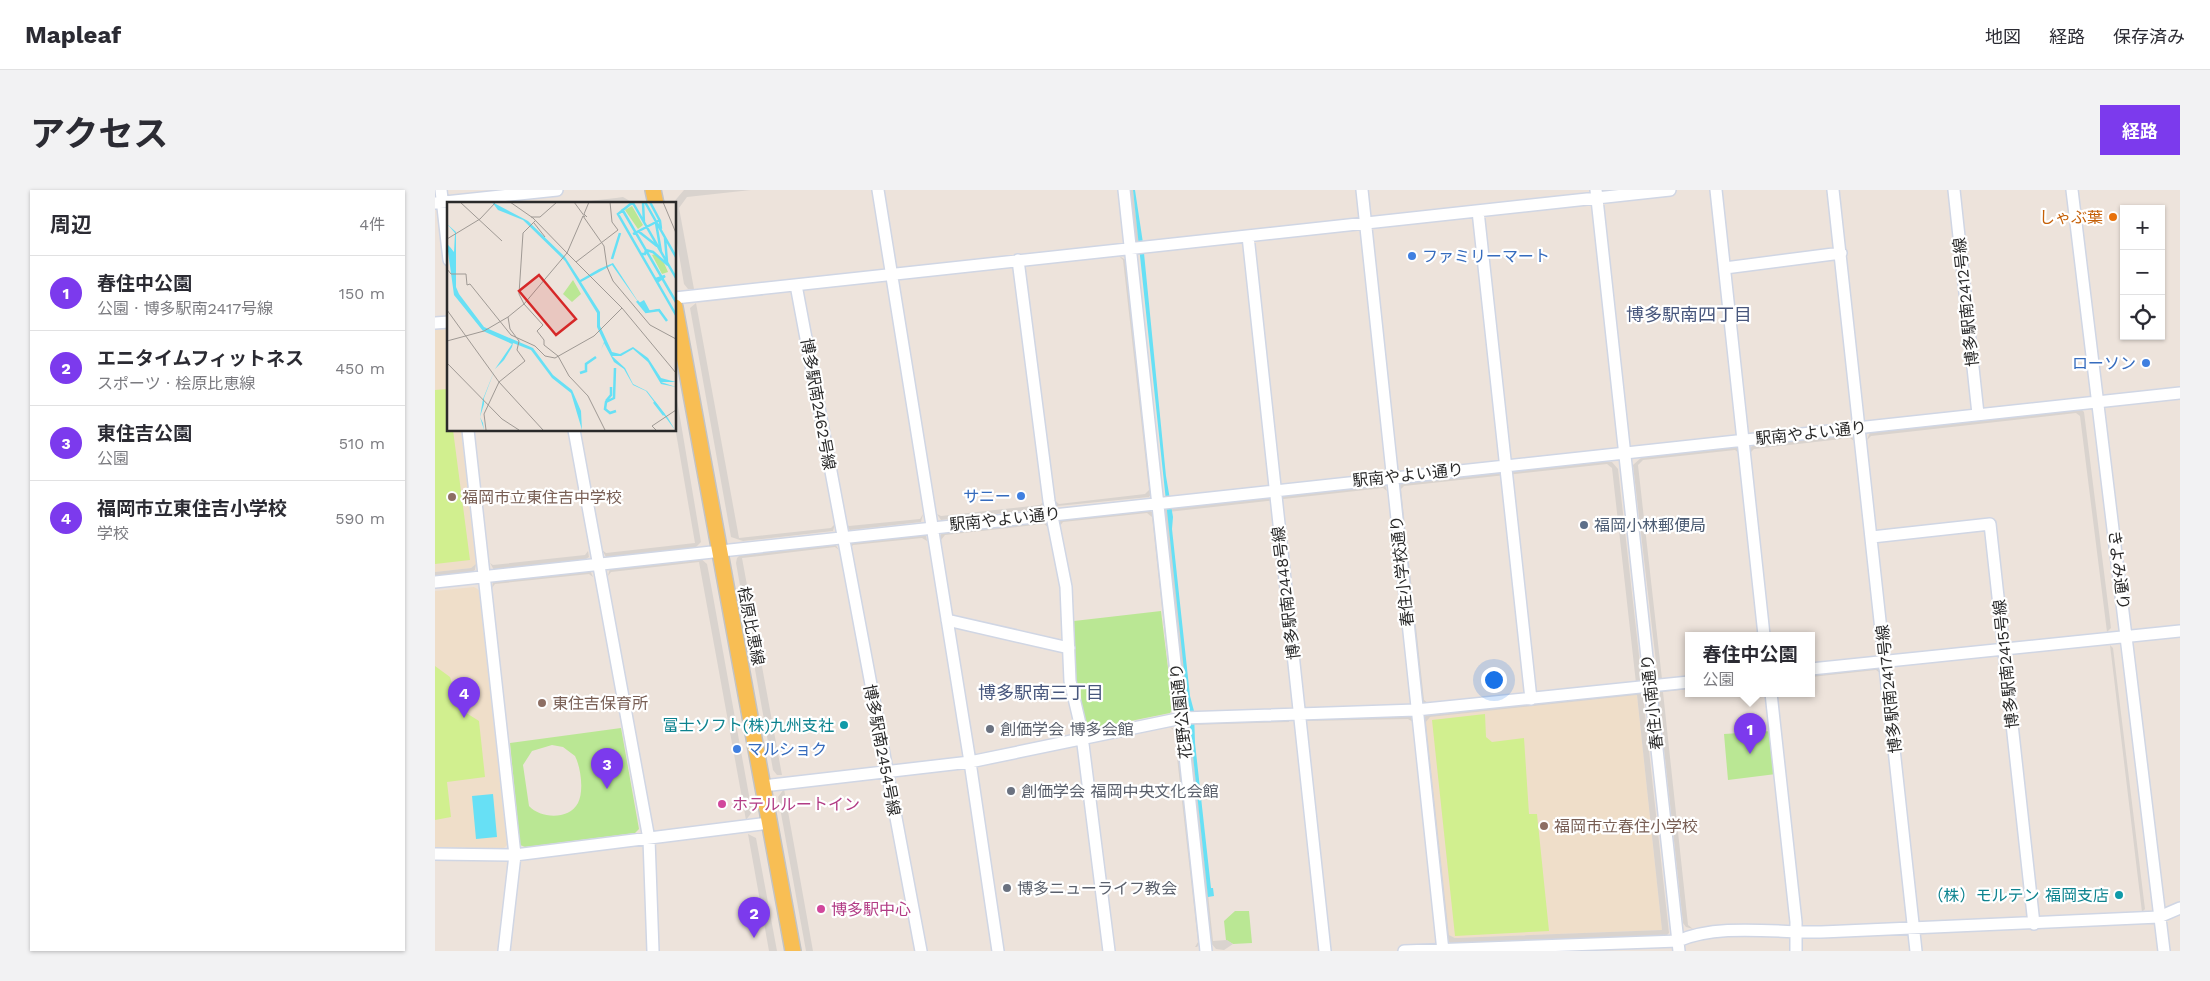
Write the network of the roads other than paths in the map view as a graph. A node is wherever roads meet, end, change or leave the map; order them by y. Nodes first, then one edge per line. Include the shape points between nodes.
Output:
1 (441, 190) edge
2 (557, 190) edge
3 (878, 190) edge
4 (1124, 190) edge
5 (1362, 190) edge
6 (1670, 190) edge
7 (1716, 190) edge
8 (1833, 190) edge
9 (1954, 190) edge
10 (2072, 190) edge
11 (1597, 194) edge
12 (448, 202) edge
13 (439, 203) edge
14 (1478, 211) junction
15 (1366, 224) junction
16 (1247, 236) junction
17 (1131, 248) junction
18 (447, 249) edge
19 (1841, 253) junction
20 (1018, 260) junction
21 (1725, 268) junction
22 (892, 274) junction
23 (796, 285) junction
24 (676, 298) edge
25 (676, 313) edge
26 (2180, 392) edge
27 (2098, 403) junction
28 (1978, 414) junction
29 (1860, 428) junction
30 (468, 431) edge
31 (573, 431) edge
32 (1743, 439) junction
33 (1624, 453) junction
34 (1505, 465) junction
35 (1392, 477) junction
36 (1274, 490) junction
37 (1157, 502) junction
38 (1051, 514) junction
39 (932, 527) junction
40 (842, 537) junction
41 (1872, 537) junction
42 (719, 550) junction
43 (598, 563) junction
44 (484, 576) junction
45 (435, 582) edge
46 (947, 620) junction
47 (2180, 631) edge
48 (1764, 632) edge
49 (2127, 638) junction
50 (1069, 648) junction
51 (2004, 648) junction
52 (1885, 661) junction
53 (1815, 669) edge
54 (1685, 682) edge
55 (1651, 686) junction
56 (1771, 697) edge
57 (1531, 699) junction
58 (1417, 710) junction
59 (1300, 714) junction
60 (1181, 718) junction
61 (1081, 738) junction
62 (970, 762) junction
63 (885, 770) junction
64 (763, 786) junction
65 (769, 823) junction
66 (649, 839) junction
67 (435, 854) edge
68 (515, 855) junction
69 (2180, 908) edge
70 (2159, 917) junction
71 (2034, 924) junction
72 (1915, 929) junction
73 (1795, 932) junction
74 (1679, 946) edge
75 (1443, 950) edge
76 (504, 951) edge
77 (653, 951) edge
78 (793, 951) edge
79 (921, 951) edge
80 (998, 951) edge
81 (1109, 951) edge
82 (1206, 951) edge
83 (1325, 951) edge
84 (1403, 951) edge
85 (1796, 951) edge
86 (1916, 951) edge
87 (2163, 951) edge

1 - 13 street
2 - 12 street
3 - 22 street
4 - 17 street, 花野公園通り
5 - 15 street, 春住小学校通り
6 - 11 street
7 - 21 street
8 - 19 street, 博多駅南2417号線
9 - 28 street, 博多駅南2412号線
10 - 27 street, きよみ通り
11 - 14 street
11 - 33 street, 春住小南通り
13 - 18 street
14 - 15 street
14 - 34 street
15 - 16 street
15 - 35 street, 春住小学校通り
16 - 17 street
16 - 36 street, 博多駅南2448号線
17 - 20 street
17 - 37 street, 花野公園通り
19 - 21 street
19 - 29 street, 博多駅南2417号線
20 - 22 street
20 - 38 street
21 - 32 street
22 - 23 street
22 - 39 street
23 - 24 street
23 - 40 street, 博多駅南2462号線
25 - 42 main road, 桧原比恵線
26 - 27 street, 駅南やよい通り
27 - 28 street, 駅南やよい通り
27 - 49 street, きよみ通り
28 - 29 street, 駅南やよい通り
29 - 32 street, 駅南やよい通り
29 - 41 street, 博多駅南2417号線
30 - 44 street
31 - 43 street
32 - 33 street, 駅南やよい通り
32 - 48 street
33 - 34 street, 駅南やよい通り
33 - 55 street, 春住小南通り
34 - 35 street, 駅南やよい通り
34 - 57 street
35 - 36 street, 駅南やよい通り
35 - 58 street, 春住小学校通り
36 - 37 street, 駅南やよい通り
36 - 59 street, 博多駅南2448号線
37 - 38 street, 駅南やよい通り
37 - 60 street, 花野公園通り
38 - 39 street, 駅南やよい通り
38 - 50 street via 1066,587
39 - 40 street, 駅南やよい通り
39 - 46 street
40 - 42 street, 駅南やよい通り
40 - 63 street, 博多駅南2454号線
41 - 51 street, 博多駅南2415号線 via 1990,524
41 - 52 street, 博多駅南2417号線
42 - 43 street, 駅南やよい通り
42 - 64 main road, 桧原比恵線
43 - 44 street, 駅南やよい通り
43 - 66 street
44 - 45 street, 駅南やよい通り
44 - 68 street
46 - 50 street
46 - 62 street
47 - 49 street
49 - 51 street
49 - 70 street, きよみ通り
50 - 61 street via 1070,680
51 - 52 street
51 - 71 street, 博多駅南2415号線
52 - 53 street
52 - 72 street, 博多駅南2417号線
54 - 55 street
55 - 57 street
55 - 74 street, 春住小南通り
56 - 73 street
57 - 58 street
58 - 59 street
58 - 75 street, 春住小学校通り
59 - 60 street
59 - 83 street, 博多駅南2448号線
60 - 61 street
60 - 82 street, 花野公園通り
61 - 62 street
61 - 81 street
62 - 63 street
62 - 80 street
63 - 64 street
63 - 79 street, 博多駅南2454号線
64 - 65 main road, 桧原比恵線
65 - 66 street
65 - 78 main road, 桧原比恵線
66 - 68 street
66 - 77 street
67 - 68 street
68 - 76 street
69 - 70 street
70 - 71 street
70 - 87 street, きよみ通り
71 - 72 street
72 - 73 street
72 - 86 street, 博多駅南2417号線
73 - 74 street via 1693,934
73 - 85 street
74 - 75 street
75 - 84 street

